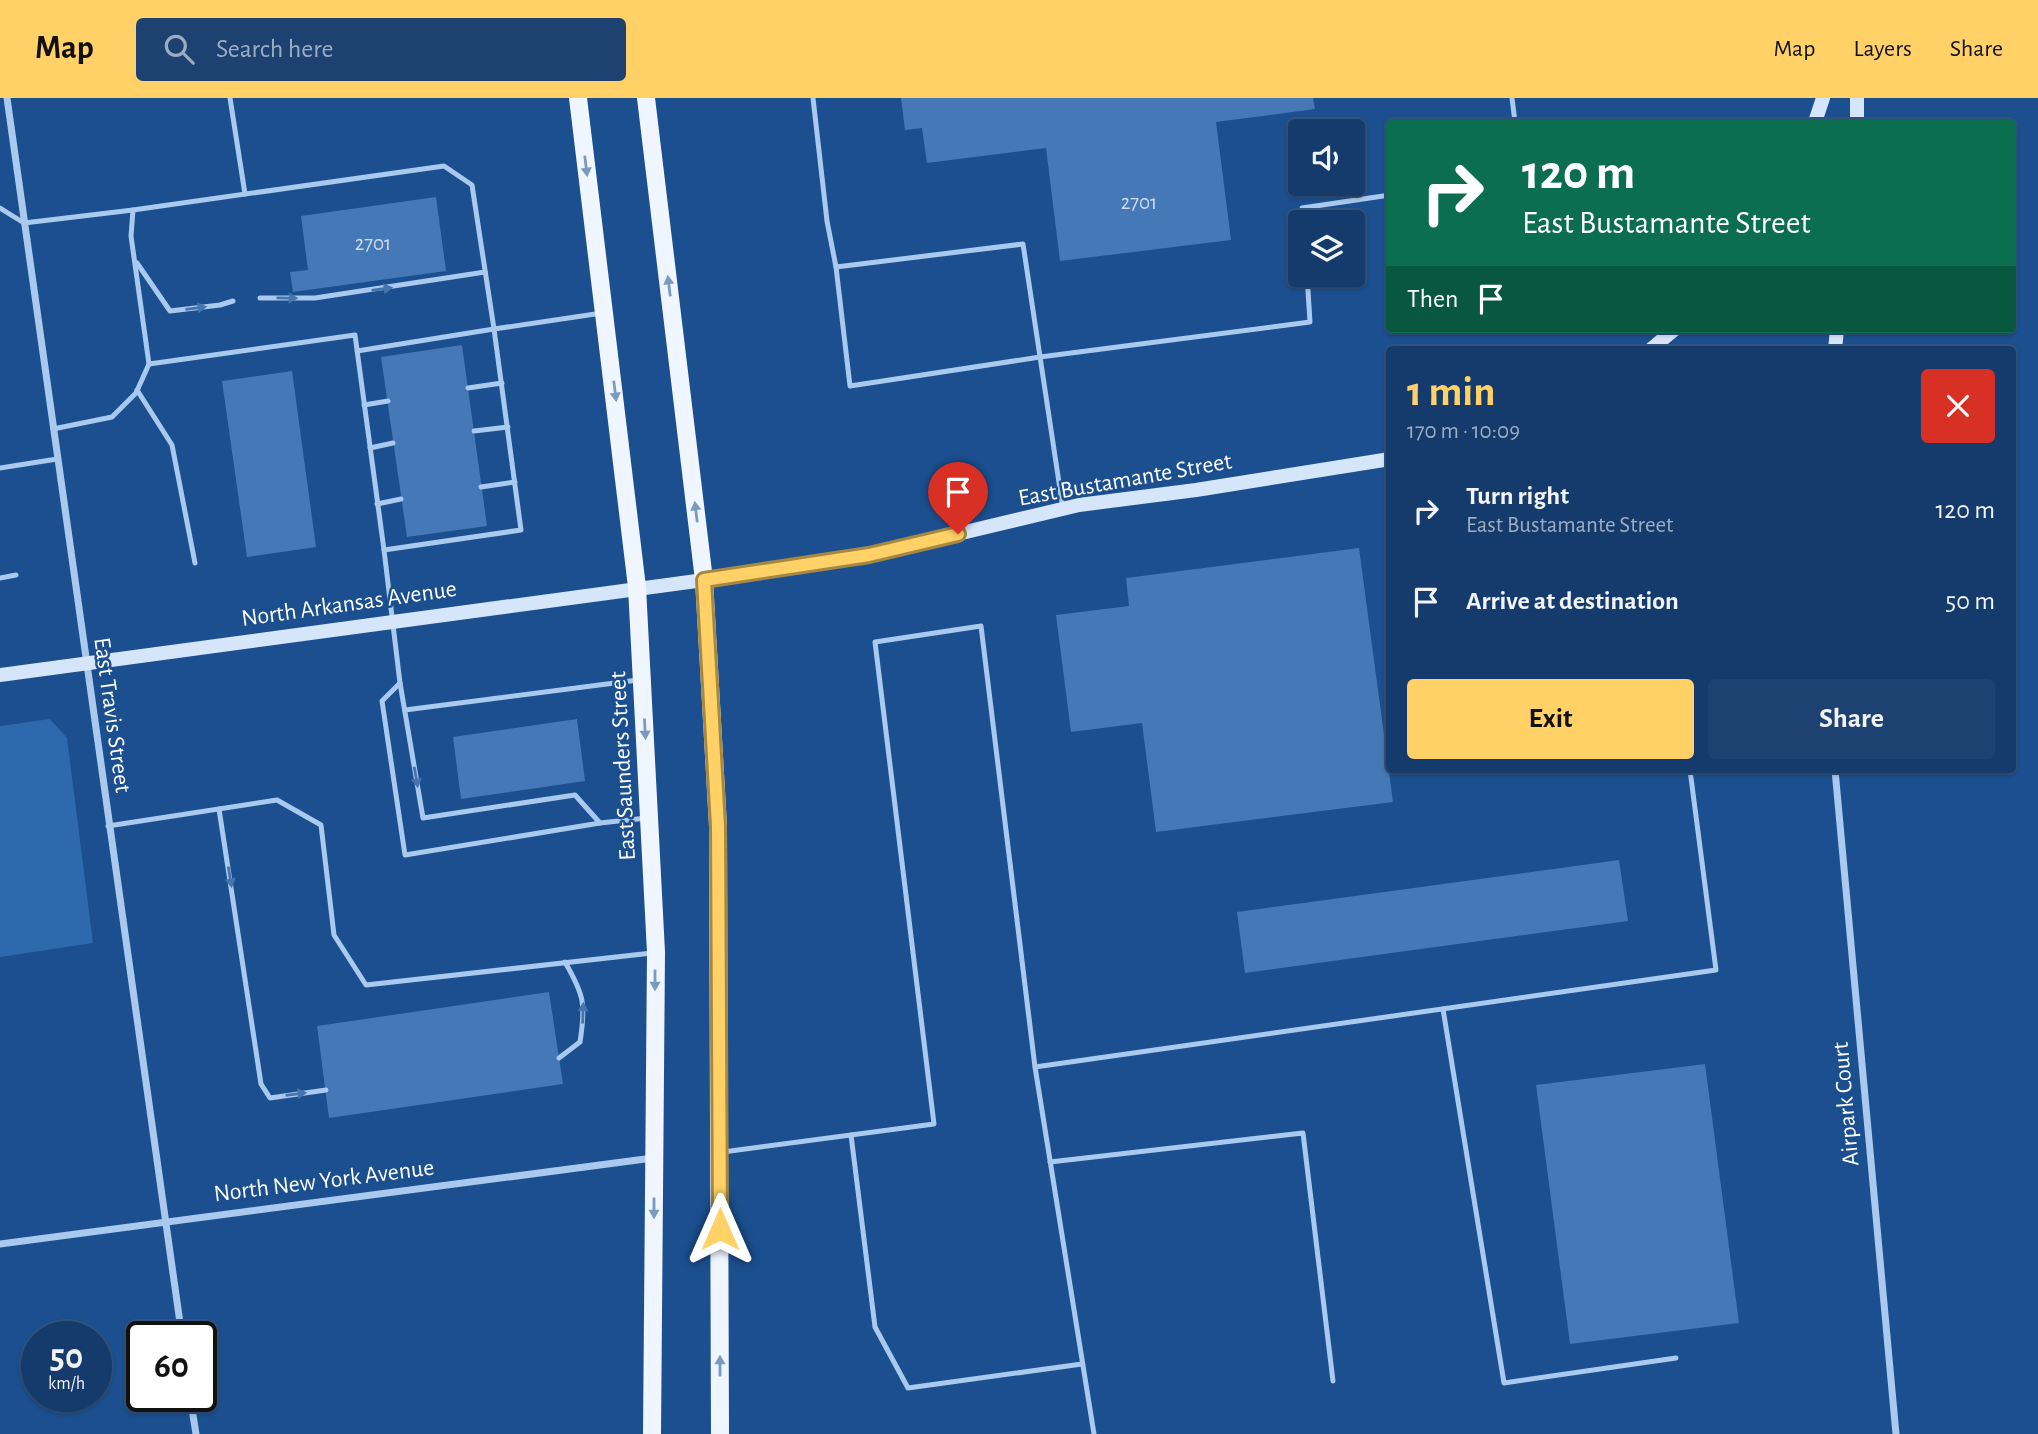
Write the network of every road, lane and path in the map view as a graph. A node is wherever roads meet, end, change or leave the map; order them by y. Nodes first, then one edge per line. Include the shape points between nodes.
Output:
1 (7, 98) edge
2 (14, 98) edge
3 (230, 98) edge
4 (578, 98) edge
5 (646, 98) edge
6 (813, 98) edge
7 (1512, 98) edge
8 (1823, 98) edge
9 (1857, 98) edge
10 (0, 100) edge
11 (1515, 119) edge
12 (1816, 119) edge
13 (1857, 119) edge
14 (245, 194) junction
15 (1386, 196) edge
16 (0, 208) edge
17 (133, 210) junction
18 (1302, 210) edge
19 (24, 223) junction
20 (135, 261) junction
21 (836, 267) junction
22 (485, 272) junction
23 (1308, 287) edge
24 (260, 298) dead end
25 (233, 301) dead end
26 (605, 313) junction
27 (494, 329) junction
28 (1670, 333) edge
29 (1655, 346) edge
30 (357, 351) junction
31 (1041, 357) junction
32 (149, 364) junction
33 (502, 383) junction
34 (468, 388) dead end
35 (137, 390) junction
36 (387, 401) dead end
37 (364, 405) junction
38 (508, 427) junction
39 (53, 429) junction
40 (474, 431) dead end
41 (393, 443) dead end
42 (370, 448) junction
43 (57, 459) junction
44 (1386, 460) edge
45 (0, 468) edge
46 (515, 482) junction
47 (481, 487) dead end
48 (401, 499) dead end
49 (377, 504) junction
50 (1063, 509) junction
51 (384, 550) junction
52 (195, 563) dead end
53 (16, 575) dead end
54 (0, 578) edge
55 (704, 580) junction
56 (637, 587) junction
57 (392, 621) junction
58 (86, 664) junction
59 (0, 675) edge
60 (642, 680) junction
61 (400, 683) junction
62 (405, 710) junction
63 (1690, 773) edge
64 (1835, 773) edge
65 (219, 809) junction
66 (649, 818) junction
67 (600, 824) junction
68 (108, 827) junction
69 (656, 952) junction
70 (565, 962) junction
71 (1443, 1009) junction
72 (559, 1058) dead end
73 (1035, 1067) junction
74 (326, 1090) dead end
75 (851, 1135) junction
76 (720, 1153) junction
77 (654, 1157) junction
78 (1050, 1162) junction
79 (165, 1222) junction
80 (0, 1244) edge
81 (180, 1321) edge
82 (1676, 1358) dead end
83 (1082, 1364) junction
84 (1333, 1381) dead end
85 (192, 1412) edge
86 (195, 1434) edge
87 (652, 1434) edge
88 (720, 1434) edge
89 (1094, 1434) edge
90 (1896, 1434) edge

1 - 2 street
1 - 10 street
1 - 19 street, East Travis Street
3 - 14 lane
4 -> 26 main road, East Saunders Street
55 -> 5 main road
6 - 21 lane
7 - 11 lane
8 - 12 main road
9 - 13 main road
14 - 17 lane
14 - 22 lane via 444,166 472,185
15 - 18 lane
16 - 19 lane
17 - 19 lane
17 - 20 lane
19 - 39 street, East Travis Street
20 -> 25 lane via 170,311
20 - 32 lane
21 - 31 lane via 1023,244
21 - 31 lane via 850,386
24 -> 22 lane via 314,298
22 - 27 lane
23 - 31 lane via 1310,322
26 - 27 lane
26 -> 56 main road, East Saunders Street
27 - 30 lane
27 - 33 lane
28 - 29 main road
30 - 32 lane via 355,335
30 - 37 lane
31 - 50 lane
32 - 35 lane
33 - 34 lane
33 - 38 lane
35 - 39 lane via 112,417
35 - 52 lane via 172,446
36 - 37 lane
37 - 42 lane
38 - 40 lane
38 - 46 lane
39 - 43 street, East Travis Street
41 - 42 lane
42 - 49 lane
43 - 45 lane
43 - 58 street, East Travis Street
44 - 50 main road, East Bustamante Street
46 - 47 lane
46 - 51 lane via 521,530
48 - 49 lane
49 - 51 lane
50 - 55 main road, East Bustamante Street via 869,555
51 - 57 lane
53 - 54 lane
55 - 56 main road, North Arkansas Avenue
55 - 76 main road via 718,826
56 - 57 main road, North Arkansas Avenue
56 - 60 main road, East Saunders Street
57 - 58 main road, North Arkansas Avenue
57 - 61 lane
58 - 59 main road, North Arkansas Avenue
58 - 68 street, East Travis Street
60 - 62 lane
60 -> 66 main road, East Saunders Street
61 - 62 lane
61 - 67 lane via 382,701 405,855
62 -> 67 lane via 423,818 575,795
63 - 71 lane via 1716,970
64 - 90 street, Airpark Court
65 - 68 lane
65 - 70 lane via 277,800 321,825 334,935 366,985
65 -> 74 lane via 261,1084 270,1098
66 - 67 lane
66 - 69 main road, East Saunders Street
68 - 79 street, East Travis Street
69 - 70 lane
69 -> 77 main road, East Saunders Street
72 -> 70 lane via 580,1042 583,1021 583,1000
71 - 73 lane
71 - 82 lane via 1504,1383
73 - 75 lane via 981,626 875,642 934,1124
73 - 78 lane
75 - 76 lane
75 - 83 lane via 875,1327 908,1388
88 -> 76 main road
77 - 79 street, North New York Avenue
77 -> 87 main road, East Saunders Street
78 - 83 lane
78 - 84 lane via 1303,1133
79 - 80 street, North New York Avenue
79 - 81 street, East Travis Street
83 - 89 lane
85 - 86 street

